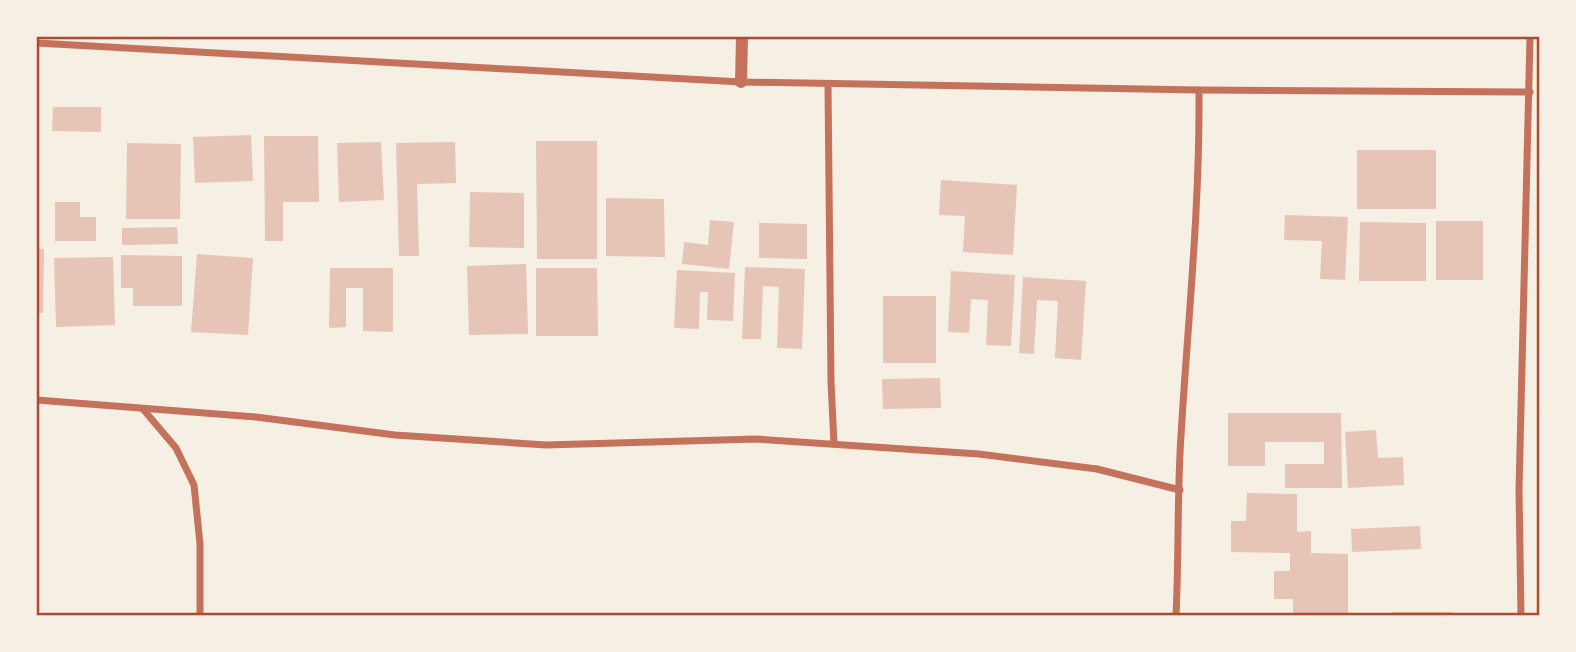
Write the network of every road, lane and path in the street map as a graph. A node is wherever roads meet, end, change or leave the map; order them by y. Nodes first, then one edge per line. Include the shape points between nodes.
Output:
1 (742, 37) edge
2 (1530, 37) edge
3 (37, 43) edge
4 (741, 82) junction
5 (828, 85) junction
6 (1199, 90) junction
7 (1530, 92) junction
8 (37, 400) edge
9 (143, 410) junction
10 (834, 444) junction
11 (1180, 490) junction
12 (200, 615) edge
13 (1175, 615) edge
14 (1521, 615) edge

1 - 4 street
2 - 7 street
3 - 4 street
4 - 5 street
5 - 6 street
5 - 10 street
6 - 7 street
6 - 11 street
7 - 14 street via 1519,490
8 - 9 street
9 - 10 street via 546,445 757,439
9 - 12 street via 176,448 194,485
10 - 11 street via 979,454 1083,468
11 - 13 street

